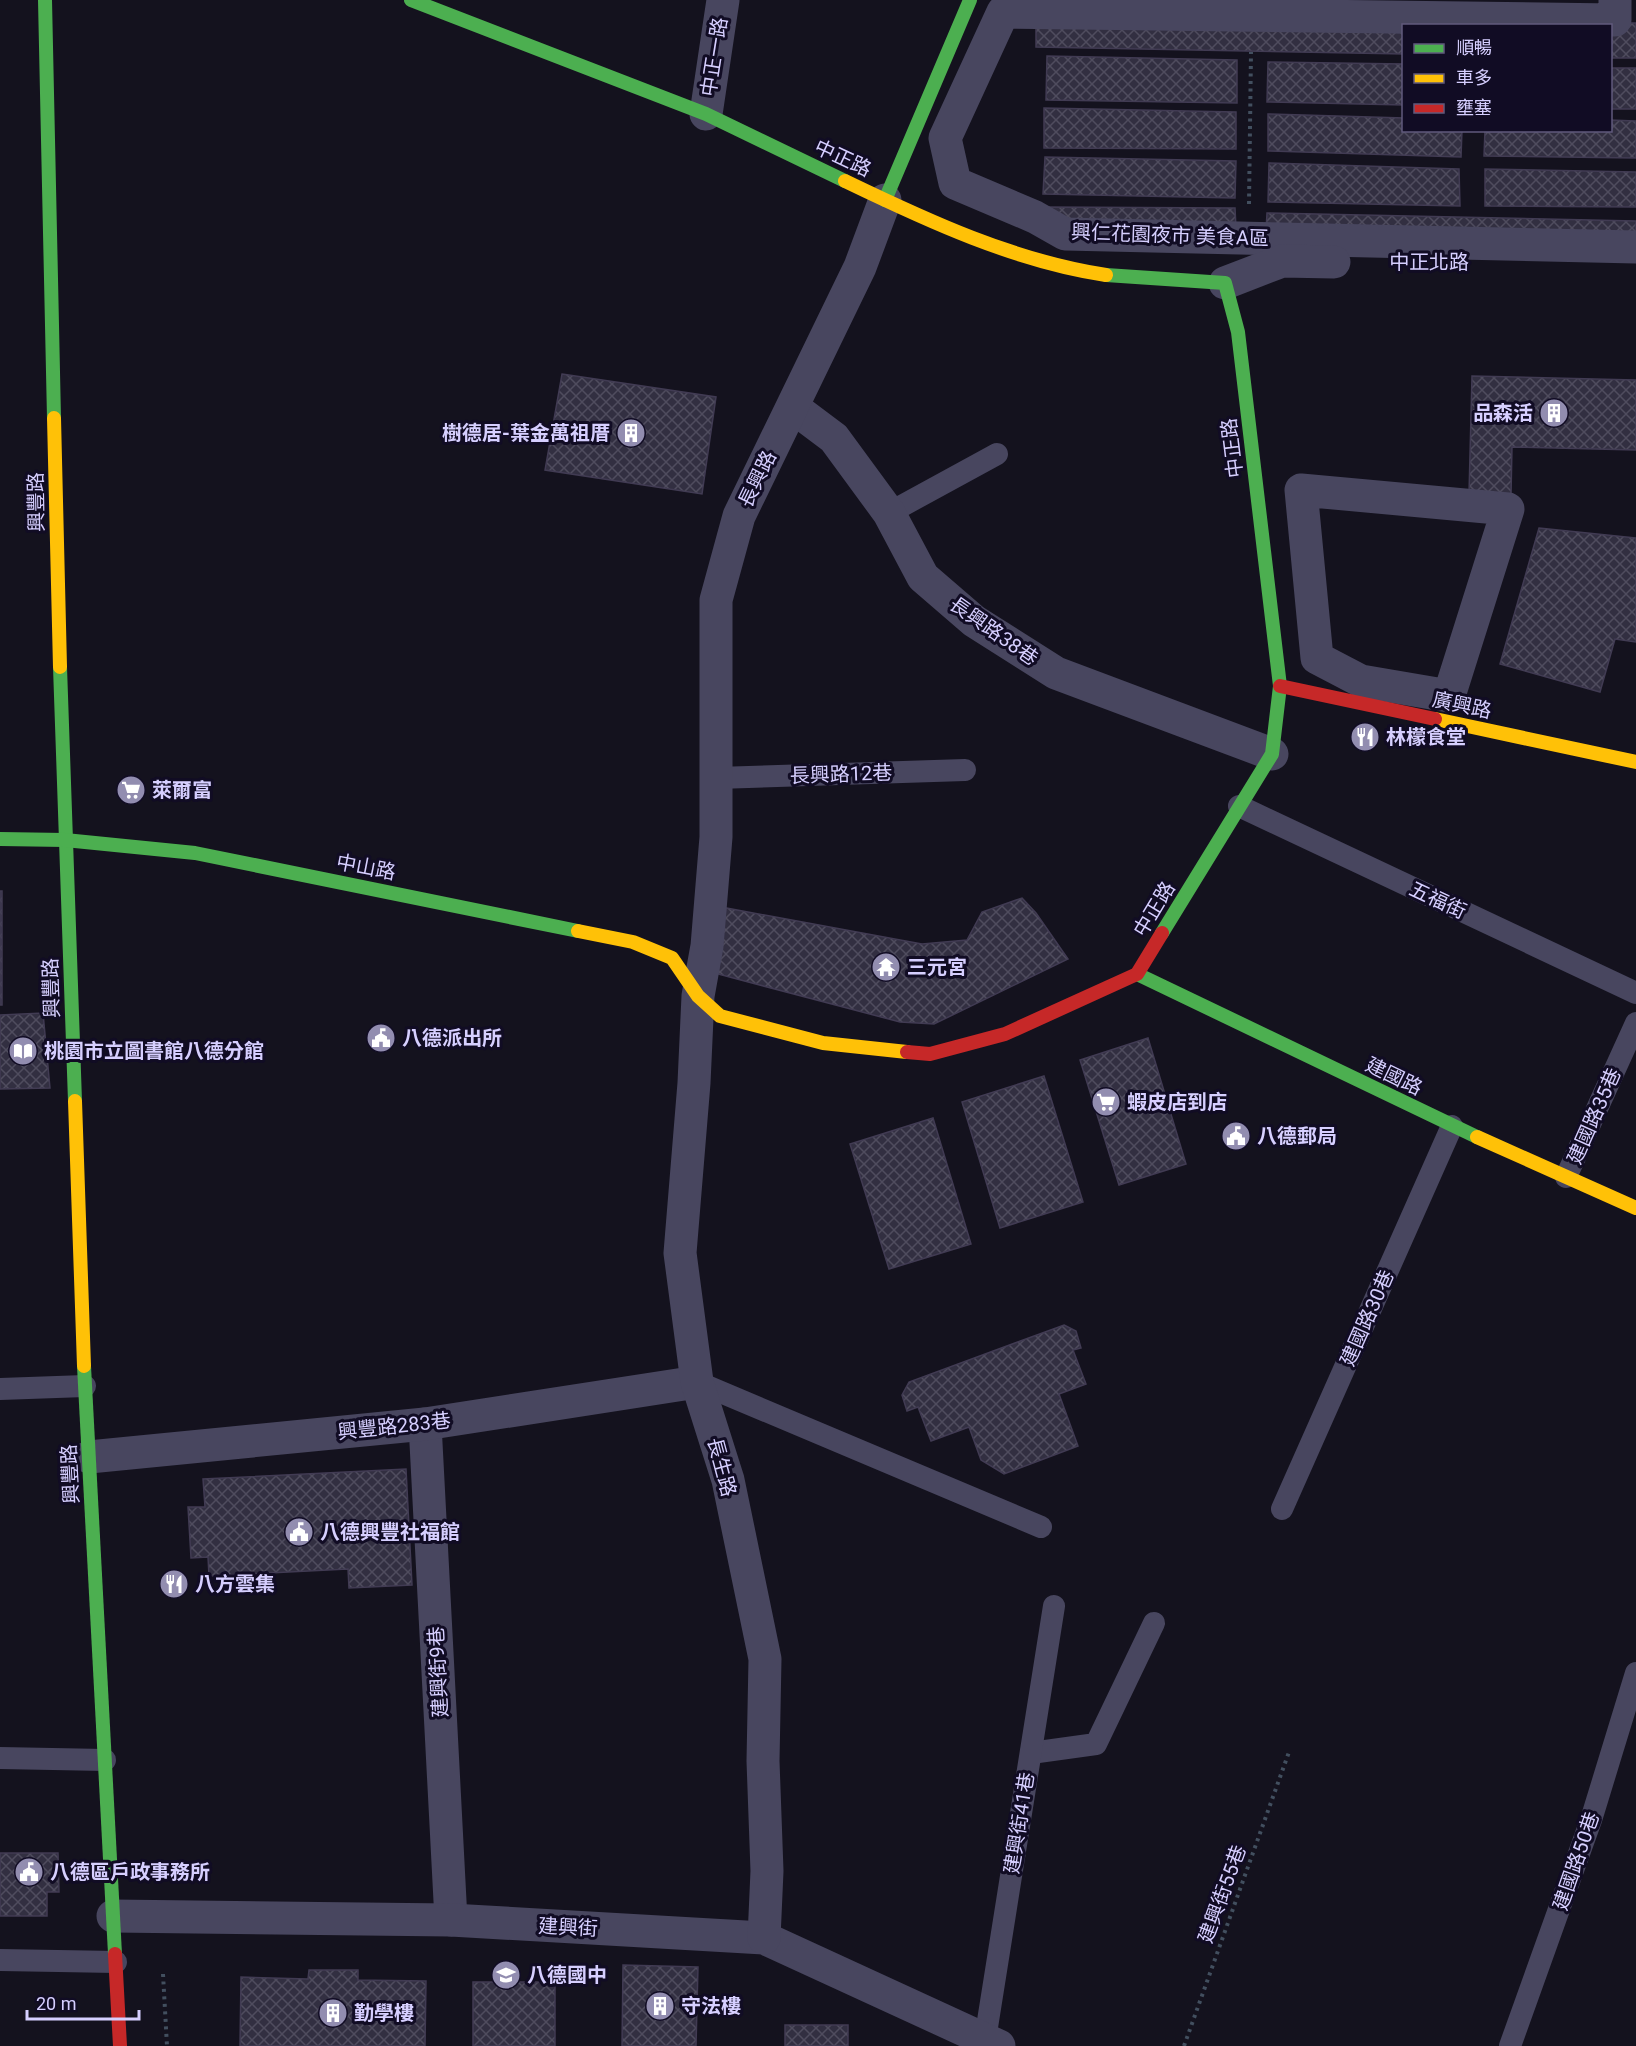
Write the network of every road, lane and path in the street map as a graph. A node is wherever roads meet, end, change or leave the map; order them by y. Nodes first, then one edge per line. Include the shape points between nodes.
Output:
1 (45, 0) edge
2 (411, 0) edge
3 (723, 0) edge
4 (970, 0) edge
5 (1615, 0) edge
6 (1251, 52) dead end
7 (706, 114) junction
8 (885, 200) junction
9 (1249, 237) junction
10 (1636, 247) edge
11 (1636, 263) edge
12 (1226, 283) junction
13 (794, 408) junction
14 (997, 454) dead end
15 (1508, 509) joint
16 (889, 513) junction
17 (1280, 686) junction
18 (1272, 754) junction
19 (1636, 762) edge
20 (965, 770) dead end
21 (717, 778) junction
22 (1239, 806) junction
23 (0, 839) edge
24 (65, 840) junction
25 (1137, 974) junction
26 (1636, 993) edge
27 (699, 996) junction
28 (1636, 1023) edge
29 (1452, 1126) junction
30 (1566, 1177) junction
31 (1636, 1208) edge
32 (697, 1382) junction
33 (85, 1386) junction
34 (0, 1389) edge
35 (425, 1424) junction
36 (89, 1456) junction
37 (1282, 1509) dead end
38 (1041, 1527) dead end
39 (1054, 1606) dead end
40 (1154, 1623) dead end
41 (1636, 1673) edge
42 (1289, 1752) dead end
43 (1030, 1753) junction
44 (0, 1758) edge
45 (105, 1760) junction
46 (113, 1916) junction
47 (451, 1920) junction
48 (764, 1938) junction
49 (0, 1960) edge
50 (116, 1962) junction
51 (163, 1974) dead end
52 (989, 2044) edge
53 (120, 2046) edge
54 (167, 2046) edge
55 (1184, 2046) edge
56 (1510, 2046) edge

1 - 24 street, 興豐路
2 - 7 street, 中正路
3 - 7 street, 中正一路
4 - 8 street, 長興路
5 - 9 street, 興仁花園夜市 美食A區 via 1615,20 1003,12 945,138 955,183 1065,234
6 - 9 path
7 - 8 street, 中正路
8 - 12 street, 中正路 via 1059,268 1115,277
8 - 13 street, 長興路 via 860,267
9 - 10 street, 興仁花園夜市 美食A區
11 - 12 street, 中正北路 via 1282,261
12 - 17 street, 中正路 via 1238,332
13 - 16 street, 長興路38巷 via 834,438
13 - 21 street, 長興路 via 739,516 716,600
14 - 16 lane
15 - 15 street via 1449,696 1361,681 1317,658 1301,490
16 - 18 street, 長興路38巷 via 923,577 974,621 1056,674
17 - 18 street, 中正路
17 - 19 street, 廣興路
18 - 22 street, 中正路
20 - 21 lane, 長興路12巷
21 - 27 street, 長興路 via 714,870
22 - 25 street, 中正路
22 - 26 lane, 五福街
23 - 24 street, 中山路
24 - 27 street, 中山路 via 195,853 633,942 672,958
24 - 33 street, 興豐路
25 - 27 street via 1005,1034 930,1054 823,1043 744,1024 720,1016
25 - 29 street, 建國路
27 - 32 street, 長生路 via 680,1253
28 - 30 lane, 建國路35巷
29 - 30 street, 建國路
29 - 37 lane, 建國路30巷
30 - 31 street, 建國路
32 - 35 street, 興豐路283巷
32 - 38 lane
32 - 48 street, 長生路 via 728,1480 765,1659
33 - 34 lane
33 - 36 street, 興豐路
35 - 36 street, 興豐路283巷
35 - 47 street, 建興街9巷
36 - 45 street, 興豐路
39 - 43 lane, 建興街41巷
40 - 43 lane via 1096,1744
41 - 56 lane, 建國路50巷 via 1591,1820
42 - 55 path, 建興街55巷
43 - 52 lane, 建興街41巷
44 - 45 lane
45 - 46 street, 興豐路
46 - 47 street, 建興街
46 - 50 street, 興豐路
47 - 48 street, 建興街
48 - 52 street, 建興街
49 - 50 lane
50 - 53 street, 興豐路
51 - 54 path

